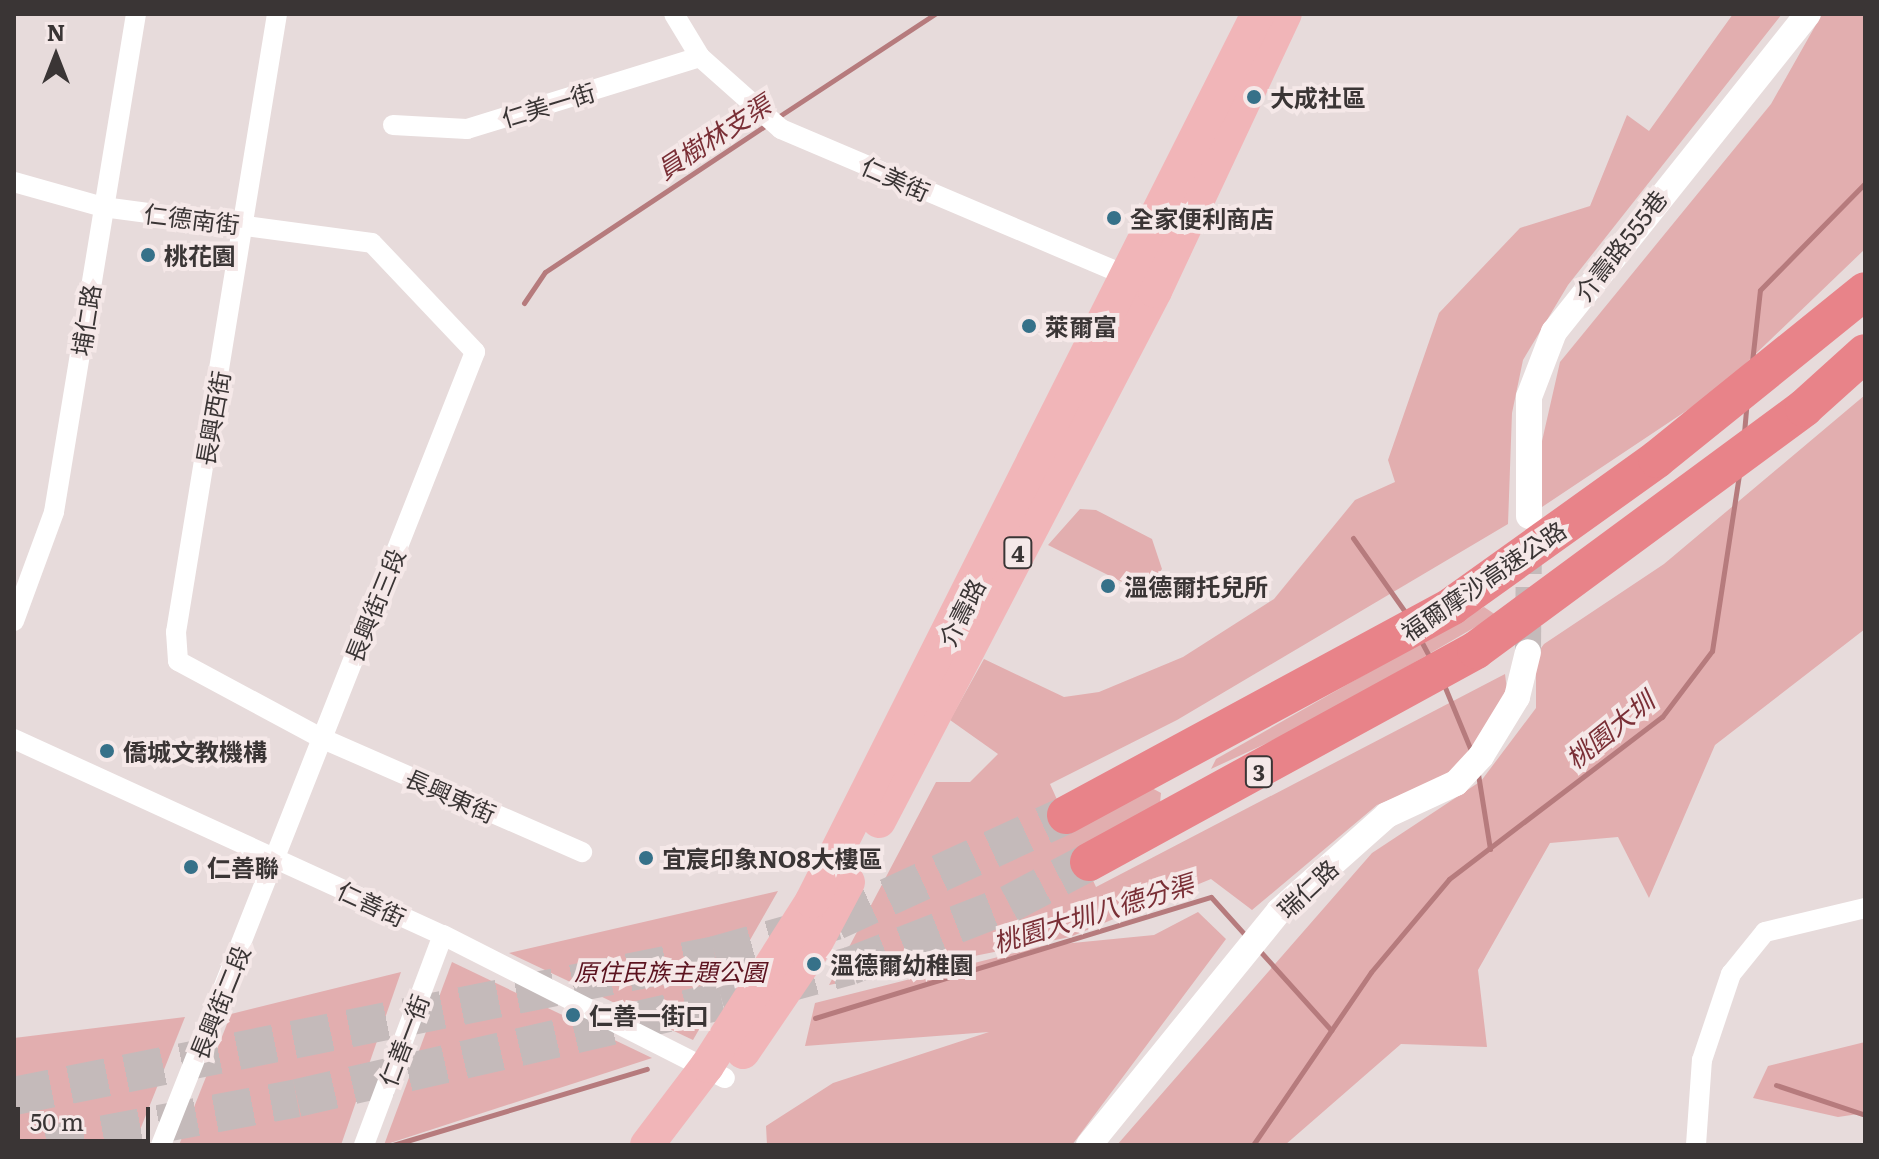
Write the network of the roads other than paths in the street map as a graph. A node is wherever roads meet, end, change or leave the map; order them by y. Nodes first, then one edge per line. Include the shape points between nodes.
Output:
1 (136, 14) edge
2 (277, 14) edge
3 (674, 14) edge
4 (1258, 14) edge
5 (1285, 14) edge
6 (1808, 14) edge
7 (700, 57) junction
8 (393, 125) dead end
9 (14, 182) edge
10 (103, 207) junction
11 (246, 224) junction
12 (1126, 274) junction
13 (1155, 291) junction
14 (1865, 291) edge
15 (475, 352) joint
16 (1865, 353) edge
17 (1529, 516) tunnel mouth
18 (14, 621) edge
19 (1528, 652) tunnel mouth
20 (321, 738) junction
21 (14, 739) edge
22 (1173, 760) junction
23 (1193, 807) junction
24 (1066, 815) tunnel mouth
25 (582, 852) dead end
26 (277, 859) junction
27 (1089, 862) tunnel mouth
28 (1865, 908) edge
29 (443, 935) junction
30 (716, 1072) junction
31 (161, 1145) edge
32 (364, 1145) edge
33 (647, 1145) edge
34 (676, 1145) edge
35 (1089, 1145) edge
36 (1696, 1145) edge

1 - 10 street, 埔仁路
2 - 11 street, 長興西街
3 - 7 street, 仁美街
4 - 12 main road, 介壽路 / 4
5 - 13 main road, 介壽路 / 4
6 - 17 street, 介壽路555巷 via 1554,332 1529,397
7 - 8 street, 仁美一街 via 467,129
7 - 12 street, 仁美街 via 772,120
9 - 10 street, 仁德南街
10 - 11 street, 仁德南街
10 - 18 street, 埔仁路 via 54,512
11 - 15 street, 仁德南街 via 372,243
11 - 20 street, 長興西街 via 176,632 178,661
12 - 13 street, 仁美街
12 - 30 main road, 介壽路 / 4 via 812,901
13 - 30 main road, 介壽路 / 4 via 811,952
14 - 22 highway, 福爾摩沙高速公路 / 3 via 1808,344 1657,459 1414,628
15 - 20 street, 長興街三段
16 - 23 highway, 福爾摩沙高速公路 / 3 via 1804,408 1651,523 1438,673
19 - 35 street, 瑞仁路 via 1517,697 1481,756 1456,783 1387,815 1279,911
20 - 25 street, 長興東街
20 - 26 street, 長興街三段
21 - 26 street, 仁善街
22 - 23 highway
22 - 24 highway, 福爾摩沙高速公路 / 3
23 - 27 highway, 福爾摩沙高速公路 / 3
26 - 29 street, 仁善街
26 - 31 street, 長興街二段
28 - 36 street via 1765,932 1731,974 1702,1060
29 - 30 street, 仁善街
29 - 32 street, 仁善一街
30 - 33 main road, 介壽路 / 4
30 - 34 main road, 介壽路 / 4

